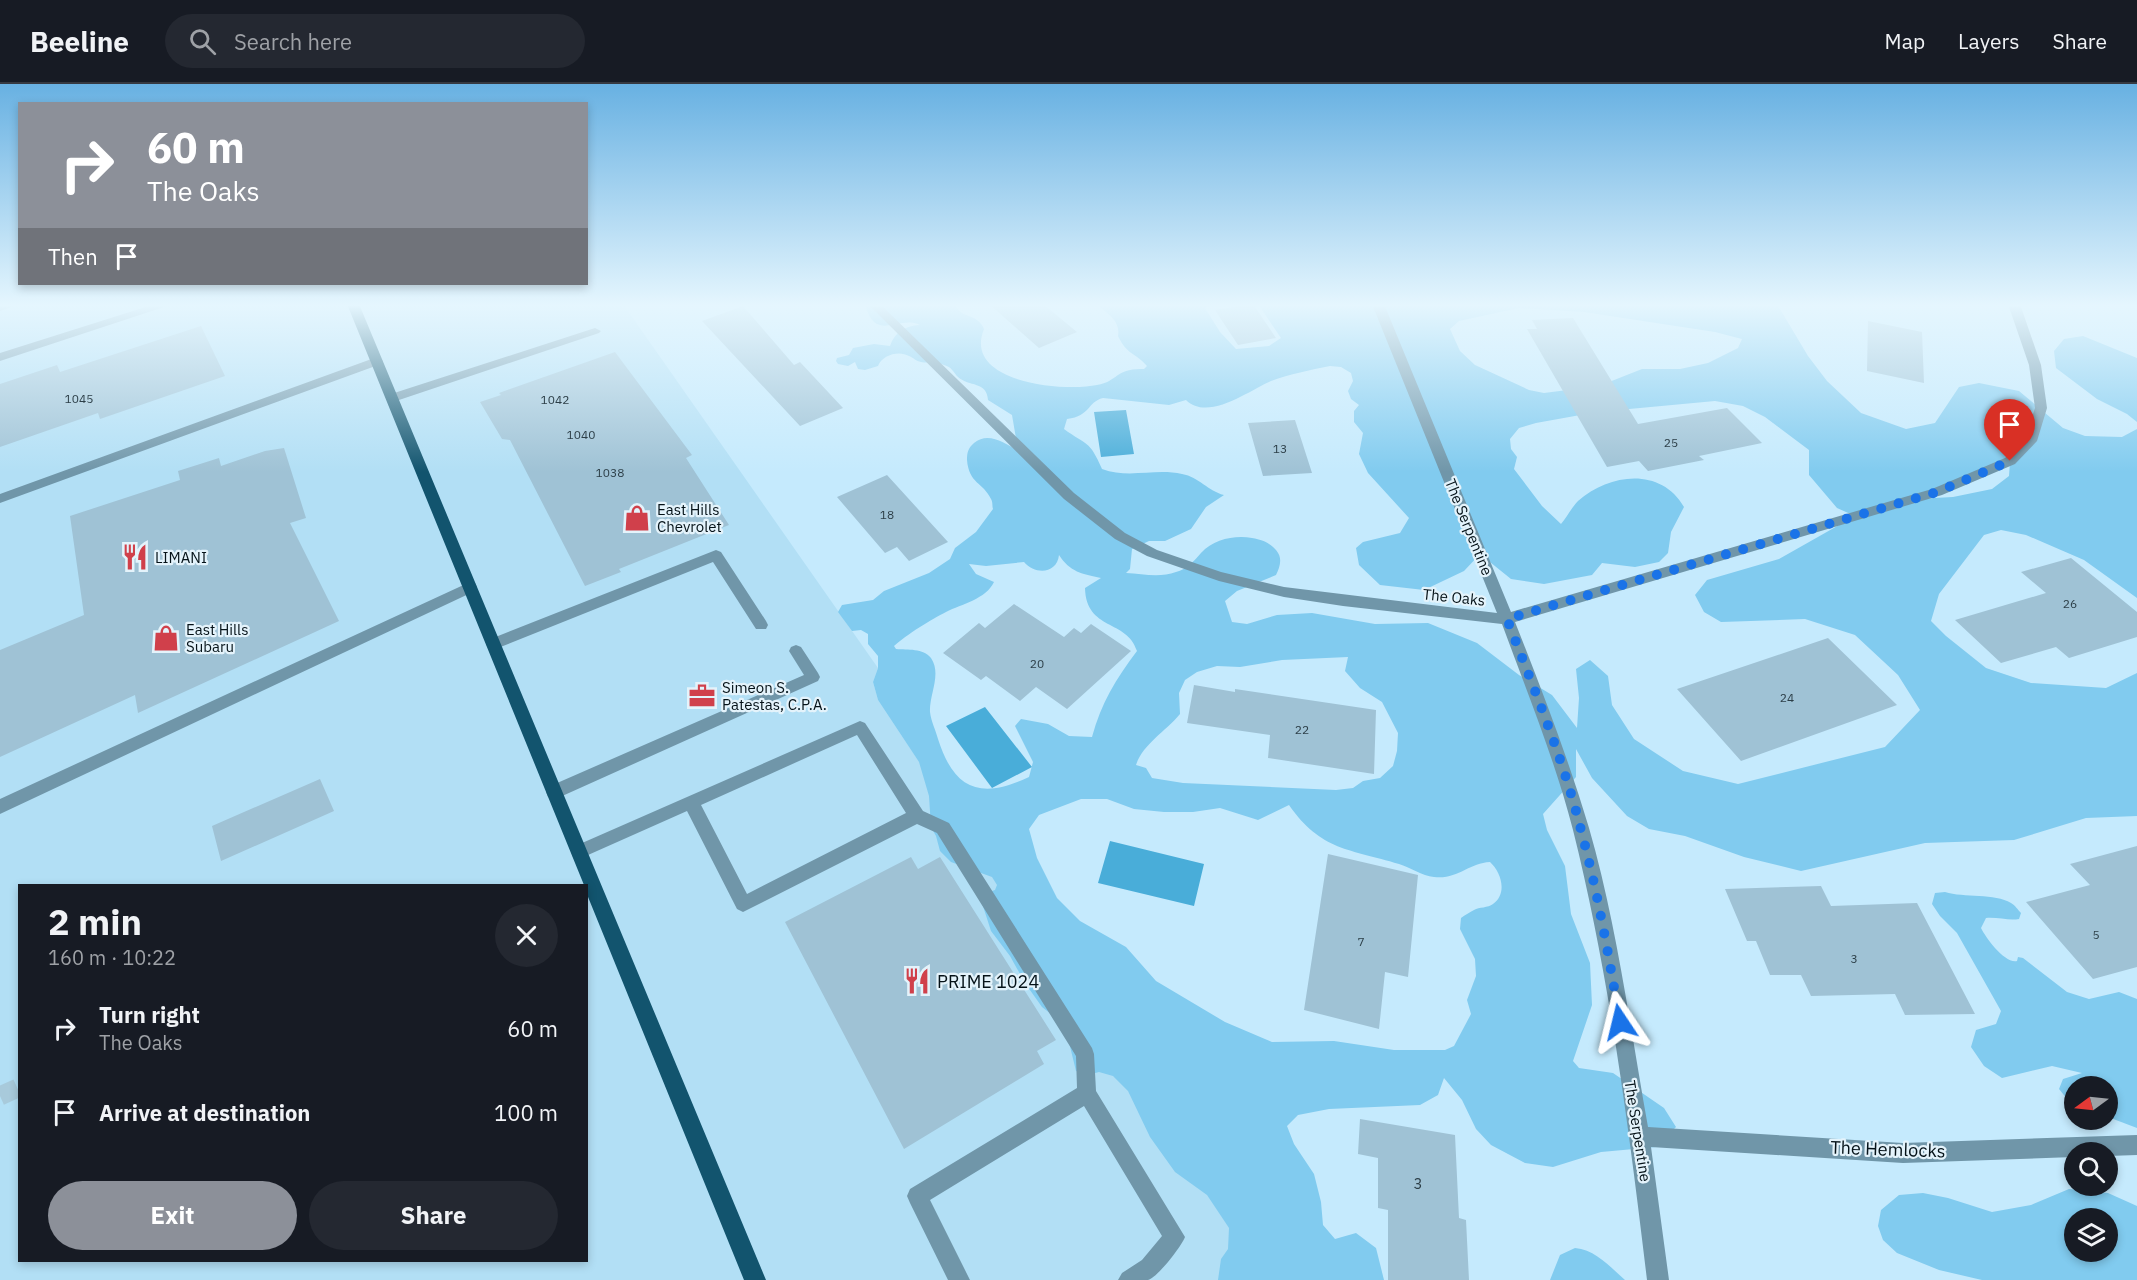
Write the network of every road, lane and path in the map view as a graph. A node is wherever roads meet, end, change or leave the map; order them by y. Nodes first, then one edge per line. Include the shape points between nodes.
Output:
1 (508, 360) edge
2 (931, 360) edge
3 (1401, 360) edge
4 (2033, 360) edge
5 (377, 361) joint
6 (392, 398) junction
7 (0, 498) edge
8 (470, 587) junction
9 (1507, 619) junction
10 (761, 625) dead end
11 (493, 644) junction
12 (796, 651) dead end
13 (554, 792) junction
14 (691, 802) junction
15 (0, 807) edge
16 (917, 816) junction
17 (579, 852) junction
18 (1087, 1092) junction
19 (1640, 1136) junction
20 (2137, 1145) edge
21 (755, 1280) edge
22 (959, 1280) edge
23 (1129, 1280) edge
24 (1658, 1280) edge

1 - 6 street
2 - 9 street, The Oaks via 1069,496 1120,536 1152,553 1219,576 1284,592
3 - 9 street, The Serpentine
4 - 9 street, The Oaks via 2041,408 2031,441 2010,461 1937,492
5 - 6 main road
5 - 7 street
6 - 8 main road
8 - 11 main road
8 - 15 street
9 - 19 street, The Serpentine via 1549,729 1581,829 1604,932
10 - 11 street via 716,555
11 - 13 main road
12 - 13 street via 813,677
13 - 17 main road
14 - 16 street via 860,727
14 - 16 street via 742,904
14 - 17 street
16 - 18 street via 943,828 1085,1054
17 - 21 main road
18 - 22 street via 917,1196
18 - 23 street via 1175,1237 1149,1267
19 - 20 street, The Hemlocks via 1904,1153
19 - 24 street, The Serpentine

